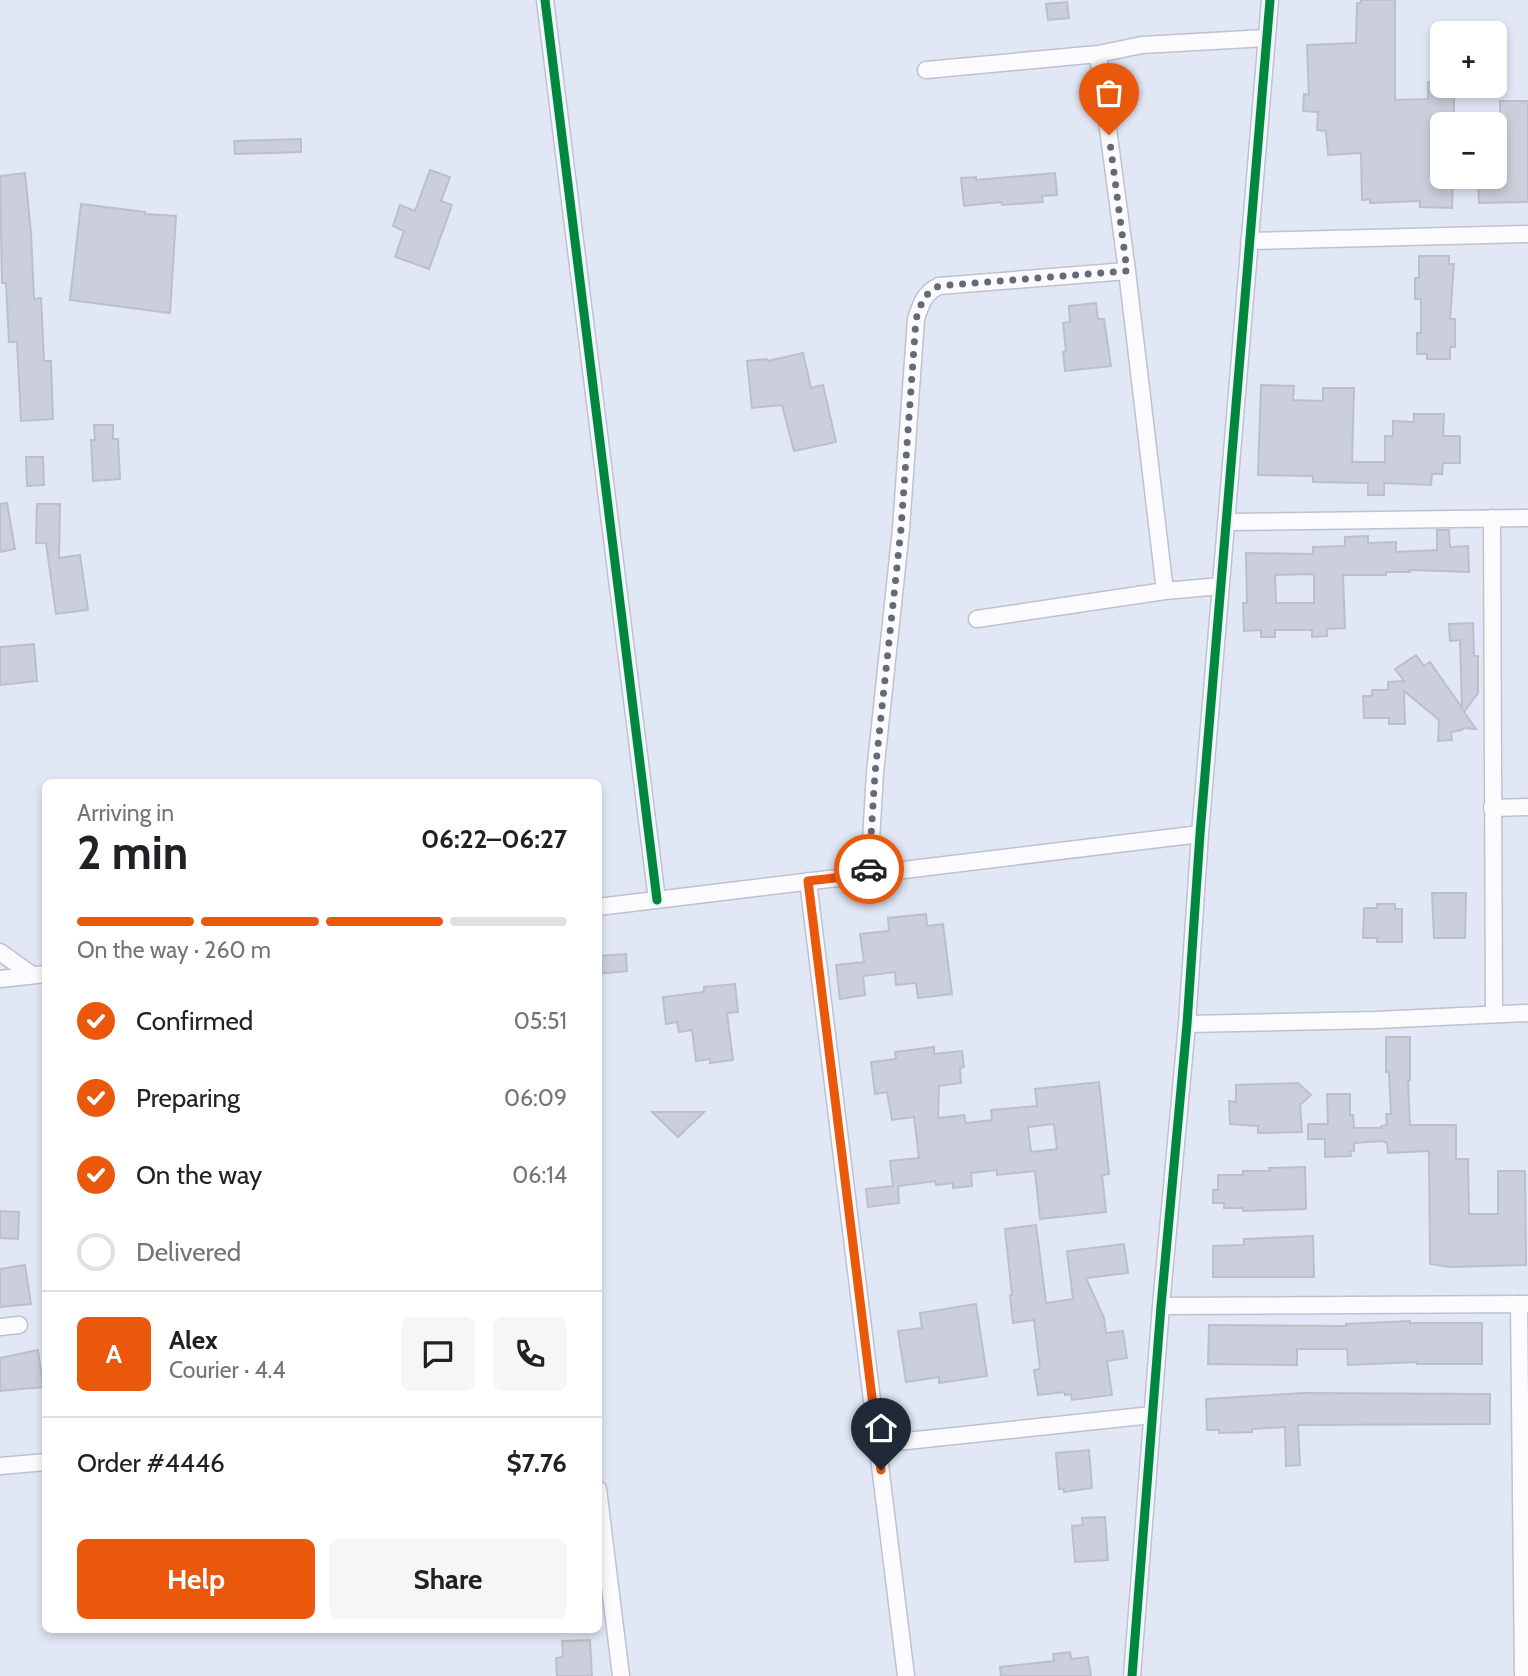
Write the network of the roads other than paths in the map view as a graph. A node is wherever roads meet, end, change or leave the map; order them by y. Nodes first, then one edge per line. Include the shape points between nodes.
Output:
1 (545, 0) edge
2 (1270, 0) edge
3 (1266, 38) junction
4 (1098, 54) junction
5 (926, 70) dead end
6 (1528, 234) edge
7 (1250, 241) junction
8 (1127, 271) junction
9 (1492, 518) junction
10 (1528, 518) edge
11 (1226, 522) junction
12 (1222, 586) junction
13 (1165, 591) junction
14 (977, 619) dead end
15 (1528, 807) edge
16 (1492, 808) junction
17 (1200, 834) junction
18 (869, 874) junction
19 (808, 881) junction
20 (657, 900) junction
21 (602, 907) edge
22 (0, 952) edge
23 (39, 974) edge
24 (0, 979) edge
25 (1528, 1013) edge
26 (1494, 1014) junction
27 (1187, 1024) junction
28 (1523, 1304) edge
29 (1161, 1306) junction
30 (19, 1325) dead end
31 (0, 1327) edge
32 (1152, 1415) junction
33 (878, 1444) junction
34 (42, 1462) edge
35 (0, 1466) edge
36 (602, 1522) edge
37 (1525, 1584) edge
38 (621, 1676) edge
39 (906, 1676) edge
40 (1132, 1676) edge
41 (1523, 1676) edge

1 - 20 street
2 - 3 street
3 - 4 street via 1142,46
3 - 7 street
4 - 5 street
4 - 8 street
6 - 7 street
7 - 11 street
8 - 13 street
8 - 18 street via 939,286 922,300 916,319
9 - 10 street
9 - 11 street
9 - 16 street
11 - 12 street
12 - 13 street
12 - 17 street
13 - 14 street
15 - 16 street
16 - 26 street
17 - 18 street
17 - 27 street
18 - 19 street
19 - 20 street
19 - 33 street
20 - 21 street
22 - 23 street
23 - 24 street
25 - 26 street
26 - 27 street
27 - 29 street
28 - 29 street
28 - 37 street
29 - 32 street
30 - 31 street
32 - 33 street
32 - 40 street
33 - 39 street
34 - 35 street
36 - 38 street
37 - 41 street

